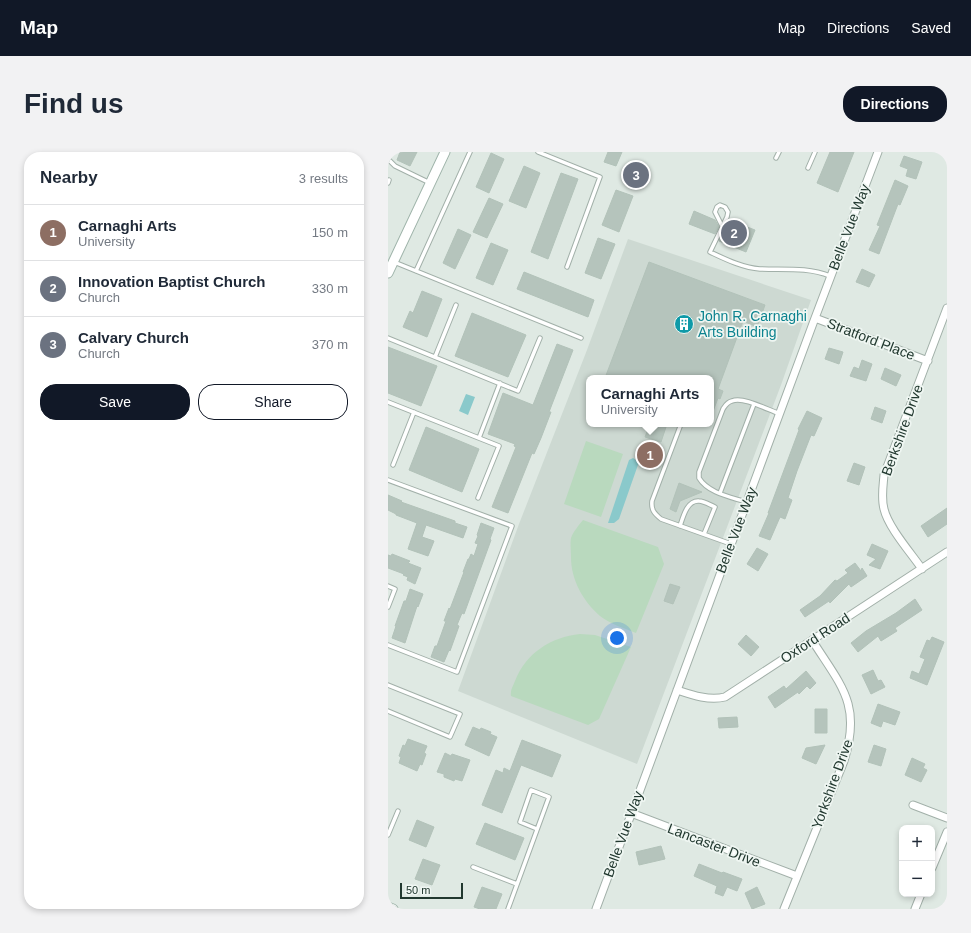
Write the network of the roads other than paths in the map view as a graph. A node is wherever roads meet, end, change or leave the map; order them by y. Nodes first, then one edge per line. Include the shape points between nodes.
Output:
1 (445, 152) edge
2 (470, 152) edge
3 (538, 152) edge
4 (779, 152) edge
5 (815, 152) edge
6 (878, 152) edge
7 (388, 158) edge
8 (776, 158) dead end
9 (808, 168) dead end
10 (430, 183) junction
11 (722, 226) junction
12 (394, 262) junction
13 (567, 267) dead end
14 (416, 270) junction
15 (388, 273) edge
16 (830, 276) junction
17 (456, 304) dead end
18 (947, 308) edge
19 (815, 318) junction
20 (388, 338) edge
21 (540, 338) dead end
22 (581, 338) dead end
23 (435, 357) junction
24 (928, 361) junction
25 (500, 383) junction
26 (388, 402) edge
27 (754, 404) junction
28 (414, 412) junction
29 (780, 414) junction
30 (680, 427) edge
31 (479, 438) junction
32 (393, 465) dead end
33 (388, 480) edge
34 (720, 493) junction
35 (478, 498) dead end
36 (746, 502) junction
37 (680, 526) junction
38 (704, 534) junction
39 (731, 544) junction
40 (947, 552) edge
41 (922, 569) junction
42 (388, 586) edge
43 (388, 607) edge
44 (812, 640) junction
45 (388, 645) edge
46 (388, 685) edge
47 (677, 690) junction
48 (388, 711) edge
49 (913, 805) dead end
50 (398, 811) dead end
51 (631, 814) junction
52 (947, 818) edge
53 (537, 829) junction
54 (947, 832) edge
55 (388, 835) edge
56 (935, 861) edge
57 (473, 867) dead end
58 (797, 876) junction
59 (517, 884) junction
60 (920, 897) edge
61 (388, 907) edge
62 (393, 909) edge
63 (508, 909) edge
64 (596, 909) edge
65 (784, 909) edge
66 (915, 909) edge

1 - 10 main road
2 - 14 lane
3 - 13 lane via 600,177
4 - 8 lane
5 - 9 lane
6 - 16 street, Belle Vue Way
7 - 10 lane via 395,166
10 - 12 main road
11 - 11 lane via 728,212 720,205 716,207 715,212
11 - 16 lane via 710,252 753,267 810,271
12 - 14 lane
12 - 15 main road
14 - 22 lane
16 - 19 street, Belle Vue Way
17 - 23 lane
18 - 24 street, Berkshire Drive
19 - 24 street, Stratford Place
19 - 29 street, Belle Vue Way
20 - 23 lane
21 - 25 lane via 518,391
23 - 25 lane
24 - 41 street, Berkshire Drive via 884,475 882,496 889,523
25 - 31 lane
26 - 28 lane
27 - 29 lane
27 - 34 lane
27 - 34 lane via 732,400 723,409 699,472 699,478 706,486
28 - 31 lane
28 - 32 lane
29 - 36 street, Belle Vue Way
30 - 37 lane via 652,501 652,508 654,514 661,519
31 - 35 lane via 499,446
33 - 45 lane via 512,526 457,672
34 - 36 lane
36 - 39 street, Belle Vue Way
37 - 38 lane
37 - 38 lane via 687,507 699,501 715,507
38 - 39 lane
39 - 47 street, Belle Vue Way
40 - 41 street, Oxford Road
41 - 44 street, Oxford Road
42 - 43 lane via 395,589
44 - 47 street, Oxford Road via 725,697 706,698
44 - 58 street, Yorkshire Drive via 844,690 850,711 851,729 844,761
46 - 48 lane via 460,714 450,736
47 - 51 street, Belle Vue Way
49 - 52 street
50 - 55 lane
51 - 58 street, Lancaster Drive
51 - 64 street, Belle Vue Way
53 - 53 lane via 520,822 531,790 549,796
53 - 59 lane
54 - 56 street
57 - 59 lane
58 - 65 street, Yorkshire Drive
59 - 63 lane
60 - 66 street
61 - 62 main road

